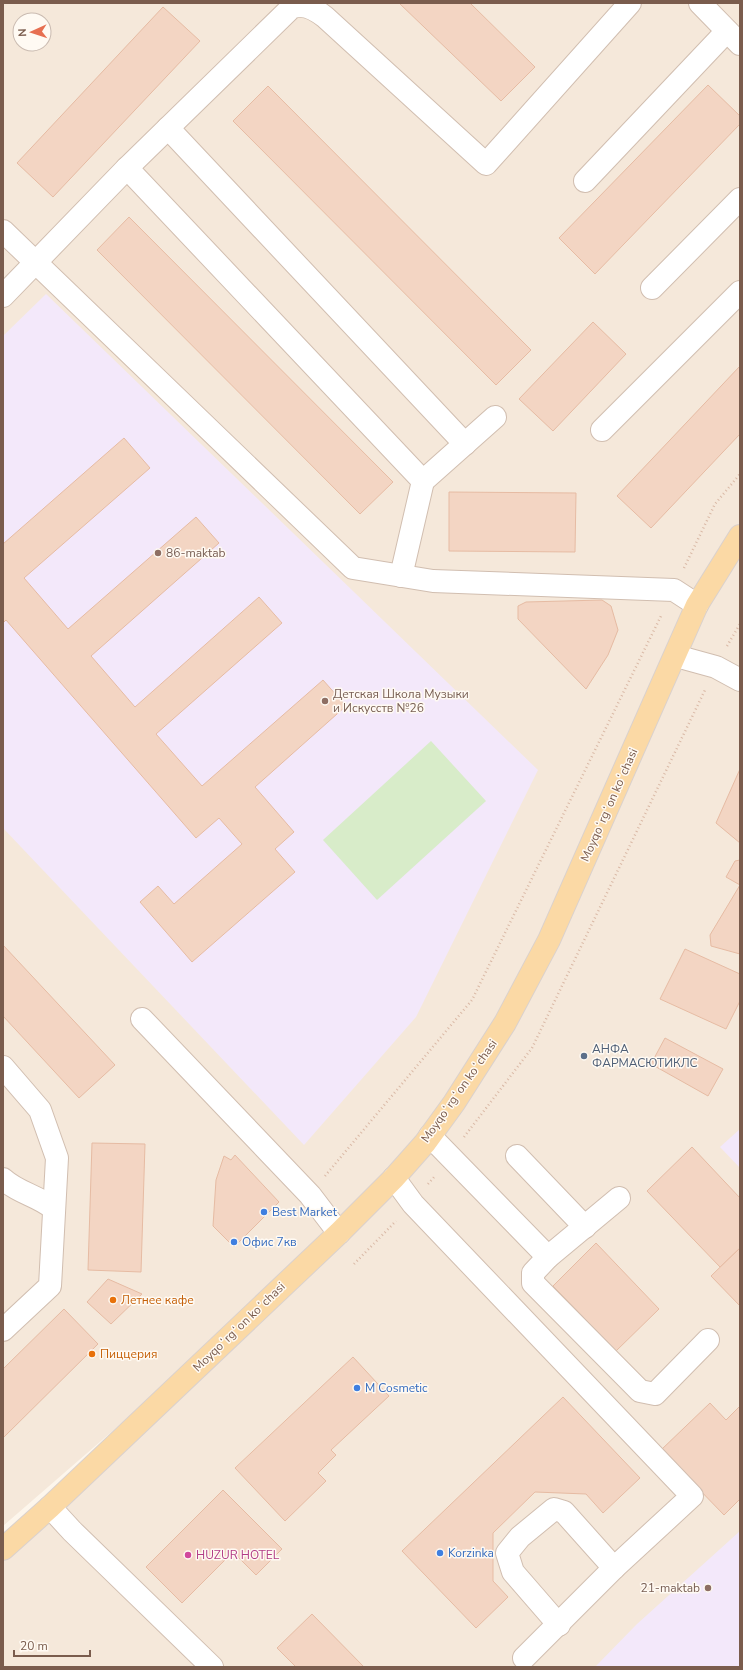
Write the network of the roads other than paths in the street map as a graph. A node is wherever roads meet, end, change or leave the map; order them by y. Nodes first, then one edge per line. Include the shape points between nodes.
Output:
1 (630, 3) edge
2 (700, 3) edge
3 (734, 37) edge
4 (168, 128) junction
5 (127, 168) junction
6 (585, 181) dead end
7 (740, 199) edge
8 (3, 231) edge
9 (36, 262) junction
10 (652, 288) dead end
11 (740, 292) edge
12 (3, 296) edge
13 (495, 417) dead end
14 (602, 430) dead end
15 (464, 444) junction
16 (423, 481) junction
17 (740, 536) edge
18 (401, 576) junction
19 (697, 605) junction
20 (676, 656) junction
21 (740, 680) edge
22 (142, 1019) dead end
23 (3, 1067) edge
24 (430, 1136) junction
25 (517, 1156) dead end
26 (394, 1178) junction
27 (3, 1179) edge
28 (619, 1198) dead end
29 (54, 1209) junction
30 (585, 1227) junction
31 (339, 1233) junction
32 (548, 1257) junction
33 (3, 1330) edge
34 (708, 1340) dead end
35 (50, 1507) junction
36 (3, 1550) edge
37 (614, 1568) junction
38 (559, 1625) junction
39 (524, 1658) dead end
40 (212, 1667) edge

1 - 4 lane via 486,164 326,17 317,10 297,5
2 - 3 lane
3 - 6 lane
4 - 5 lane
4 - 15 lane
5 - 9 lane
5 - 16 lane
7 - 10 lane
8 - 9 lane
9 - 12 lane
9 - 18 lane via 353,568
11 - 14 lane
13 - 15 lane
15 - 16 lane
16 - 18 lane
17 - 19 main road, Moyqoʻrgʻon koʻchasi
18 - 19 lane via 433,581 674,590
19 - 20 main road, Moyqoʻrgʻon koʻchasi
20 - 21 lane via 716,667
20 - 24 main road, Moyqoʻrgʻon koʻchasi via 546,946 501,1030
22 - 31 lane via 310,1195
23 - 29 lane via 40,1110 57,1158
24 - 26 main road, Moyqoʻrgʻon koʻchasi
24 - 32 lane
25 - 30 lane
26 - 31 main road, Moyqoʻrgʻon koʻchasi
26 - 37 lane via 413,1204 692,1496
27 - 29 lane
28 - 30 lane
29 - 33 lane via 50,1286
30 - 32 lane
31 - 35 main road, Moyqoʻrgʻon koʻchasi
32 - 34 lane via 533,1273 533,1283 640,1391 656,1394
35 - 36 main road, Moyqoʻrgʻon koʻchasi
35 - 40 lane
37 - 38 lane
37 - 38 lane via 564,1512 554,1509 520,1538 507,1554 513,1572
38 - 39 lane

